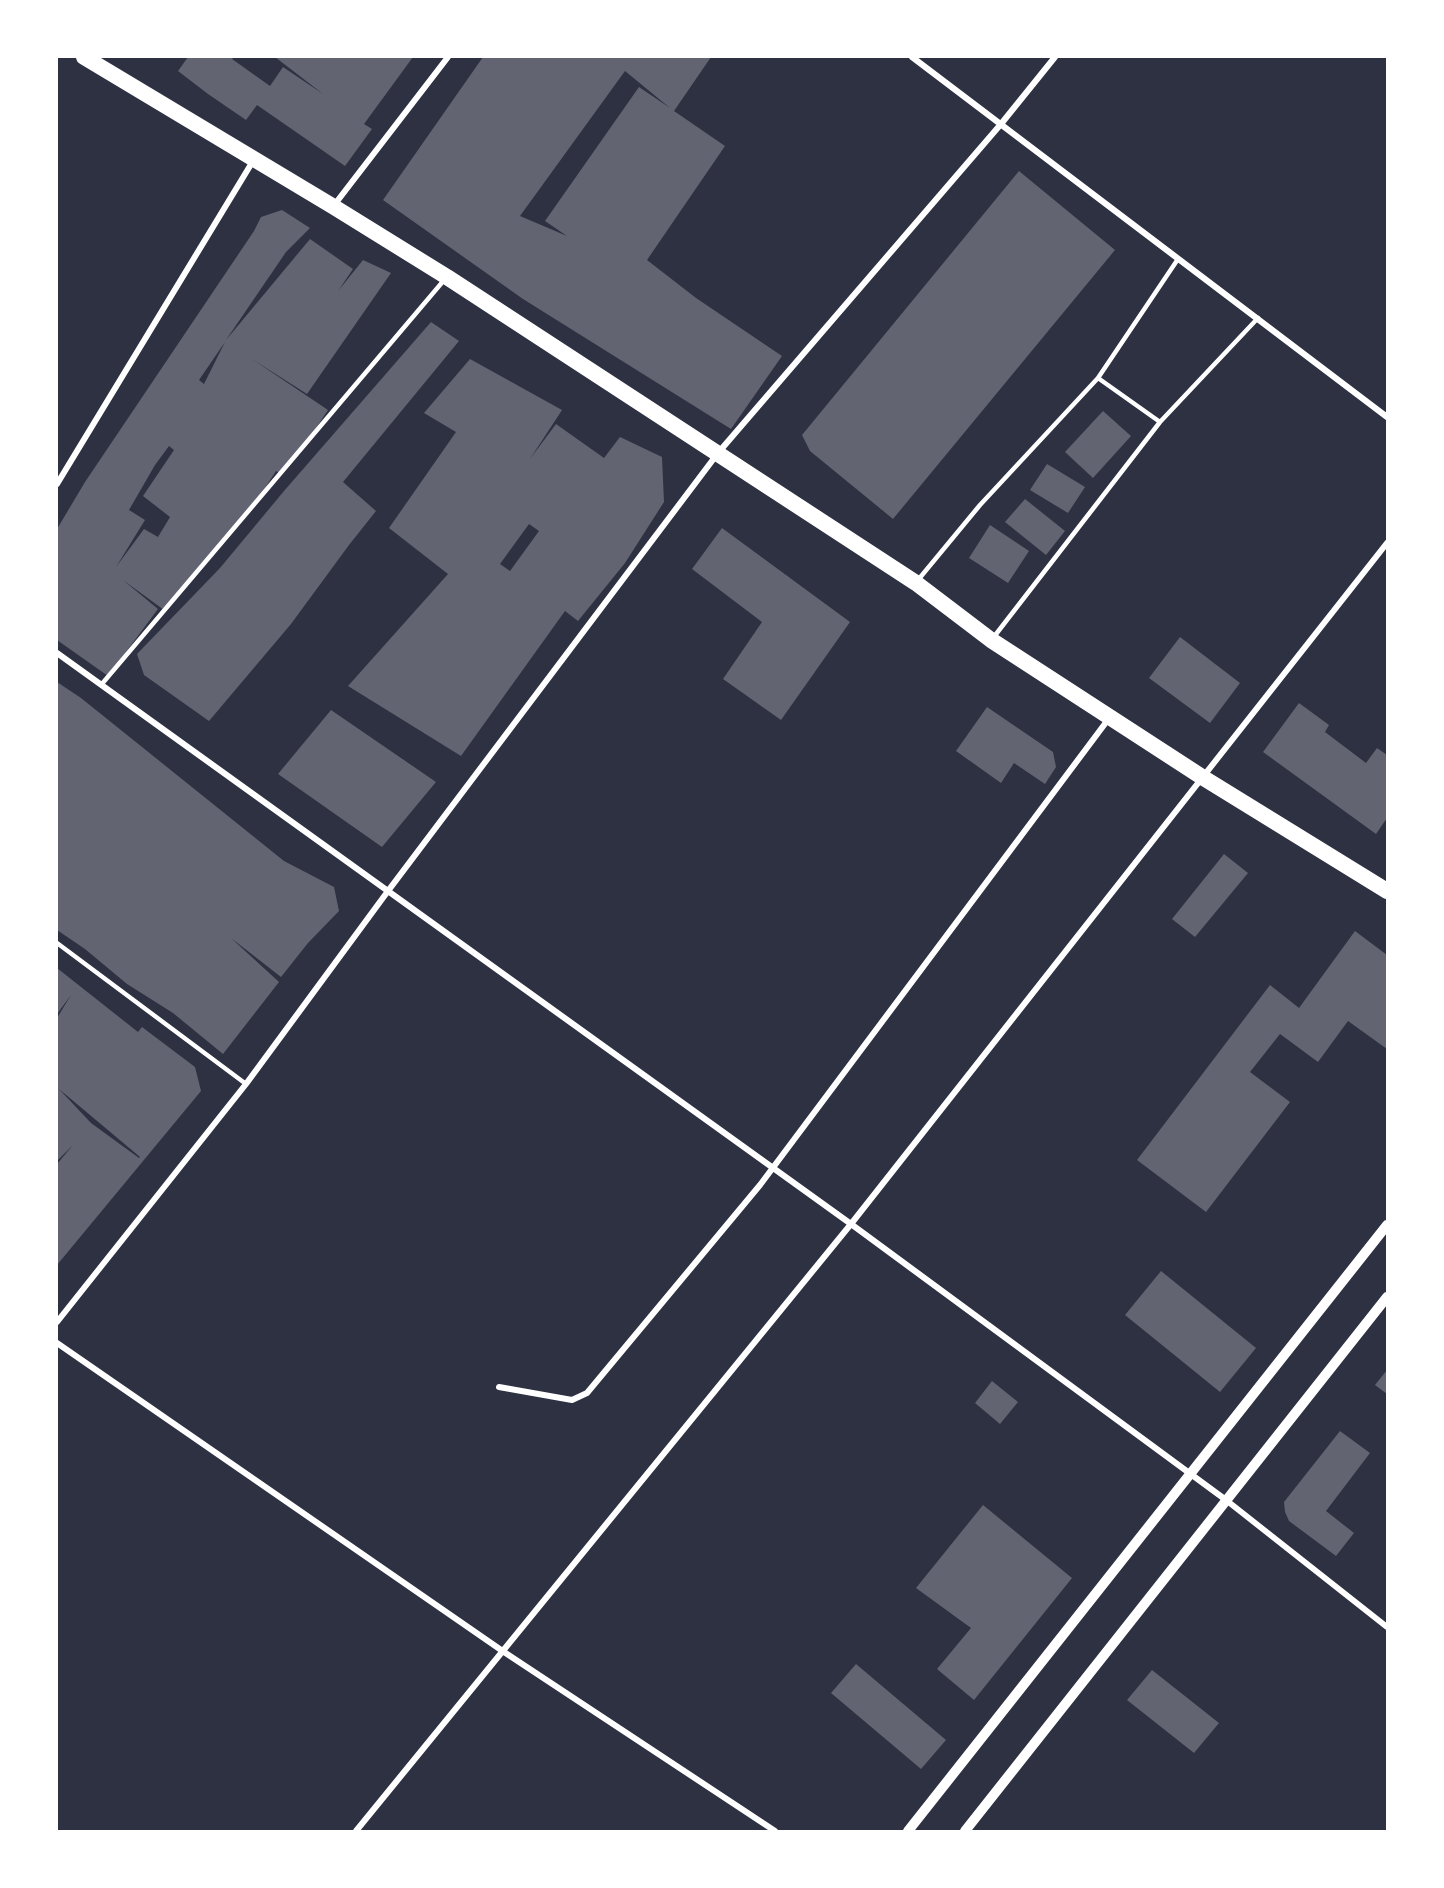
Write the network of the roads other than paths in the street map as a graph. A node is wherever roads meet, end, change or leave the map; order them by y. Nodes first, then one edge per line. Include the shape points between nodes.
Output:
1 (84, 57) edge
2 (448, 57) edge
3 (912, 57) edge
4 (1055, 57) edge
5 (1001, 124) junction
6 (254, 159) junction
7 (334, 207) junction
8 (1178, 259) junction
9 (447, 277) junction
10 (1258, 318) junction
11 (1098, 378) junction
12 (1387, 417) edge
13 (1160, 422) junction
14 (718, 453) junction
15 (57, 484) edge
16 (1387, 543) edge
17 (916, 583) junction
18 (992, 640) junction
19 (57, 653) edge
20 (101, 685) junction
21 (1110, 717) junction
22 (1202, 777) junction
23 (388, 891) junction
24 (1387, 891) edge
25 (57, 943) edge
26 (246, 1084) junction
27 (773, 1167) junction
28 (851, 1224) junction
29 (1387, 1225) edge
30 (1387, 1297) edge
31 (57, 1322) edge
32 (57, 1343) edge
33 (499, 1387) dead end
34 (1190, 1473) junction
35 (1226, 1500) junction
36 (1387, 1627) edge
37 (504, 1652) junction
38 (356, 1831) edge
39 (775, 1831) edge
40 (908, 1831) edge
41 (965, 1831) edge

1 - 6 highway
2 - 7 street
3 - 5 street
4 - 5 street
5 - 8 street
5 - 14 street
6 - 7 highway
6 - 15 street
7 - 9 highway
8 - 10 street
8 - 11 lane
9 - 14 highway
9 - 20 lane
10 - 12 street
10 - 13 lane
11 - 13 lane
11 - 17 lane via 980,505
13 - 18 lane
14 - 17 highway
14 - 23 street
16 - 22 street
17 - 18 highway
18 - 21 highway
19 - 20 street
20 - 23 street
21 - 22 highway
21 - 27 street
22 - 24 highway
22 - 28 street
23 - 26 street
23 - 27 street
25 - 26 lane
26 - 31 street
27 - 28 street
27 - 33 street via 588,1393 572,1400
28 - 34 street
28 - 37 street
29 - 34 street
30 - 35 street
32 - 37 street
34 - 35 street
34 - 40 street
35 - 36 street
35 - 41 street
37 - 38 street
37 - 39 street

